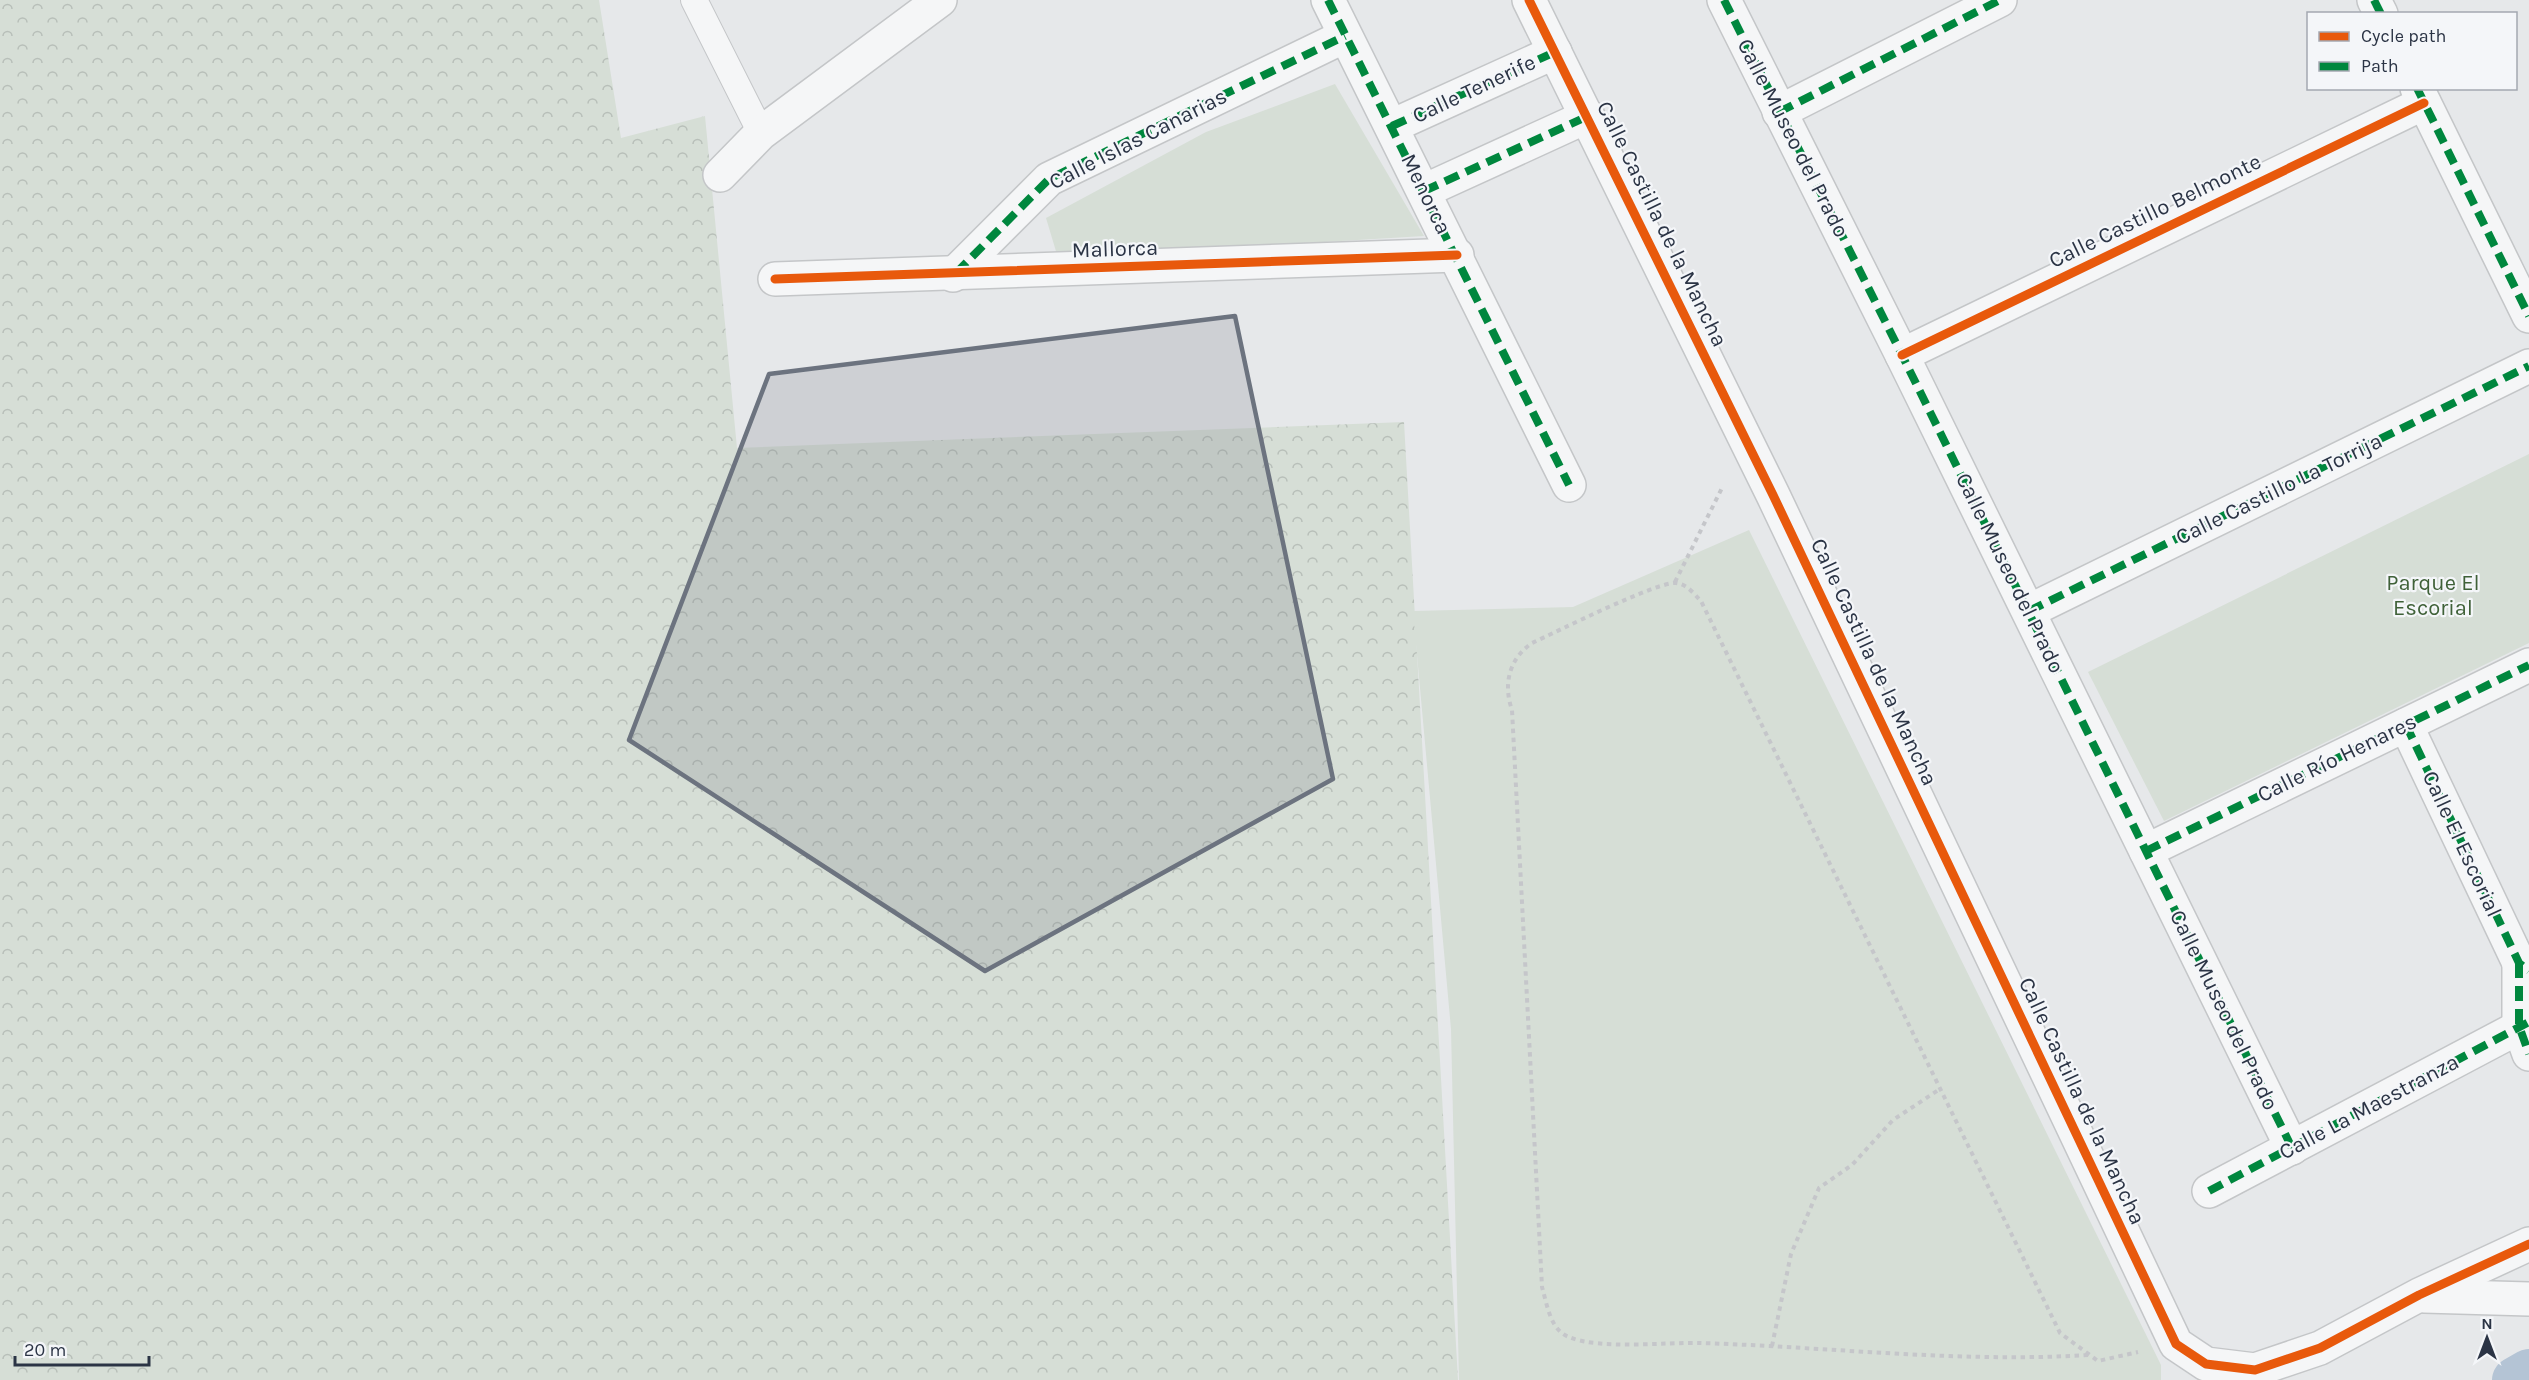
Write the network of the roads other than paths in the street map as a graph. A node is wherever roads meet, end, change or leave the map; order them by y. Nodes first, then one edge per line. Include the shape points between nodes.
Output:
1 (694, 0) edge
2 (940, 0) edge
3 (1328, 0) edge
4 (1529, 0) edge
5 (1724, 0) edge
6 (2000, 0) edge
7 (1346, 36) junction
8 (1555, 52) junction
9 (2420, 96) edge
10 (1779, 112) junction
11 (1588, 116) junction
12 (1392, 126) junction
13 (761, 133) junction
14 (720, 175) dead end
15 (1424, 191) junction
16 (1456, 255) junction
17 (954, 275) junction
18 (775, 279) dead end
19 (2529, 316) edge
20 (1902, 355) junction
21 (2529, 366) edge
22 (1569, 485) dead end
23 (2029, 611) junction
24 (2529, 665) edge
25 (2406, 725) junction
26 (2145, 851) junction
27 (2524, 967) edge
28 (2526, 1034) edge
29 (2292, 1148) junction
30 (2209, 1191) dead end
31 (2529, 1244) edge
32 (2419, 1295) junction
33 (2529, 1299) edge
34 (2319, 1348) junction
35 (2311, 1380) edge

1 - 13 lane
2 - 13 street
3 - 7 street, Menorca
4 - 8 street, Calle Castilla de la Mancha
5 - 10 street, Calle Museo del Prado
6 - 10 street
7 - 12 street, Menorca
7 - 17 street, Calle Islas Canarias via 1049,179
8 - 11 street, Calle Castilla de la Mancha
8 - 12 street, Calle Tenerife
9 - 19 street
9 - 20 street, Calle Castillo Belmonte
10 - 20 street, Calle Museo del Prado
11 - 15 street
11 - 34 street, Calle Castilla de la Mancha via 2176,1344 2206,1364 2255,1370
12 - 15 street, Menorca
13 - 14 street
15 - 16 street, Menorca
16 - 17 street, Mallorca
16 - 22 street, Menorca
17 - 18 street, Mallorca
20 - 23 street, Calle Museo del Prado
21 - 23 street, Calle Castillo La Torrija
23 - 26 street, Calle Museo del Prado
24 - 25 street, Calle Río Henares
25 - 26 street, Calle Río Henares
25 - 27 street, Calle El Escorial
26 - 29 street, Calle Museo del Prado
27 - 28 street, Calle El Escorial
28 - 29 street, Calle La Maestranza
29 - 30 street, Calle La Maestranza
31 - 32 street
32 - 33 street
32 - 34 street
34 - 35 street

